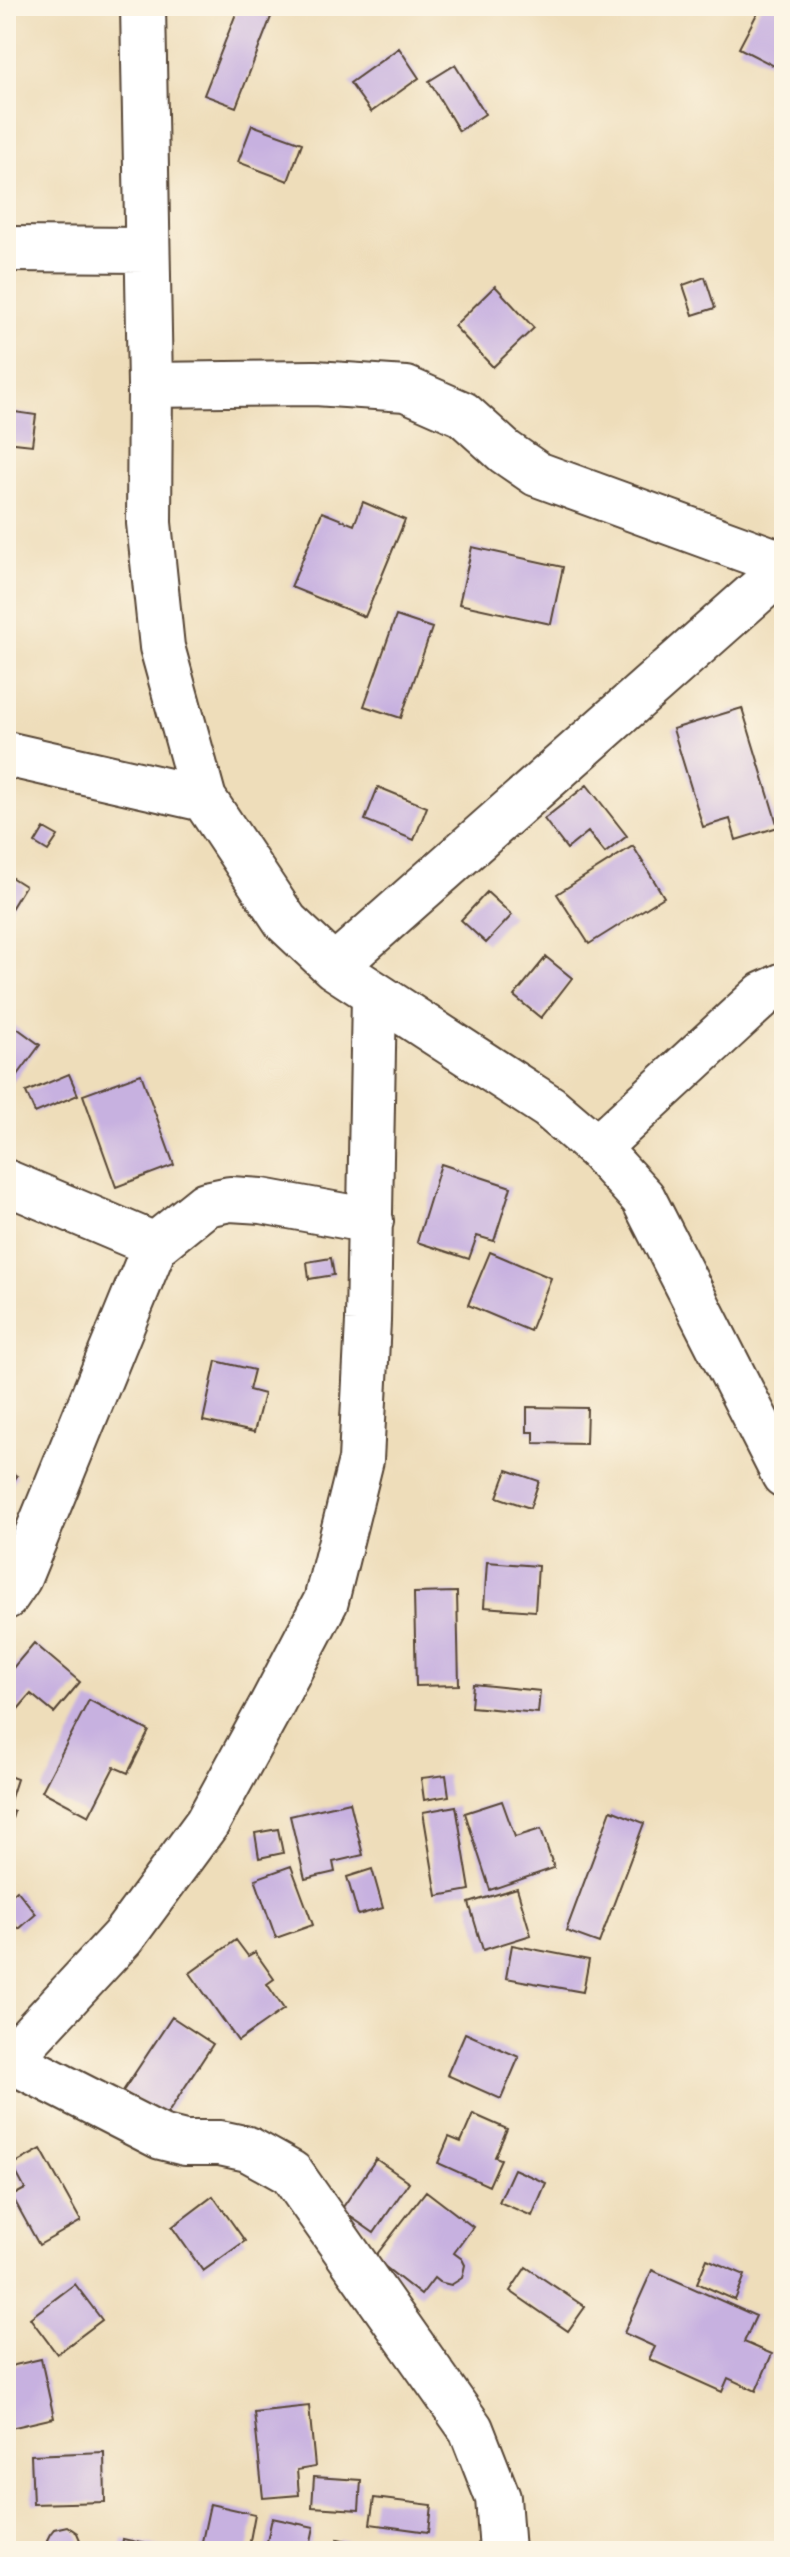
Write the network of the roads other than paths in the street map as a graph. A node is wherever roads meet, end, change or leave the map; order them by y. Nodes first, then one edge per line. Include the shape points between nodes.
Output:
1 (143, 6) edge
2 (6, 249) edge
3 (146, 250) junction
4 (150, 385) junction
5 (784, 566) edge
6 (6, 754) edge
7 (204, 799) junction
8 (334, 967) junction
9 (784, 985) edge
10 (374, 995) junction
11 (597, 1148) junction
12 (6, 1182) edge
13 (371, 1221) junction
14 (155, 1245) junction
15 (784, 1475) edge
16 (6, 1597) edge
17 (8, 2062) edge
18 (502, 2551) edge

1 - 3 street
2 - 3 street
3 - 4 street
4 - 5 street via 315,383 406,389 463,414 537,474
4 - 7 street via 149,523 162,647
5 - 8 street
6 - 7 street
7 - 8 street via 286,922
8 - 10 street
9 - 11 street via 764,994
10 - 11 street via 549,1107
10 - 13 street
11 - 15 street via 643,1198
12 - 14 street
13 - 14 street via 230,1199 206,1204
13 - 17 street via 361,1460 326,1601 207,1823 123,1937
14 - 16 street via 19,1578
17 - 18 street via 161,2137 248,2149 291,2173 471,2429 498,2498

